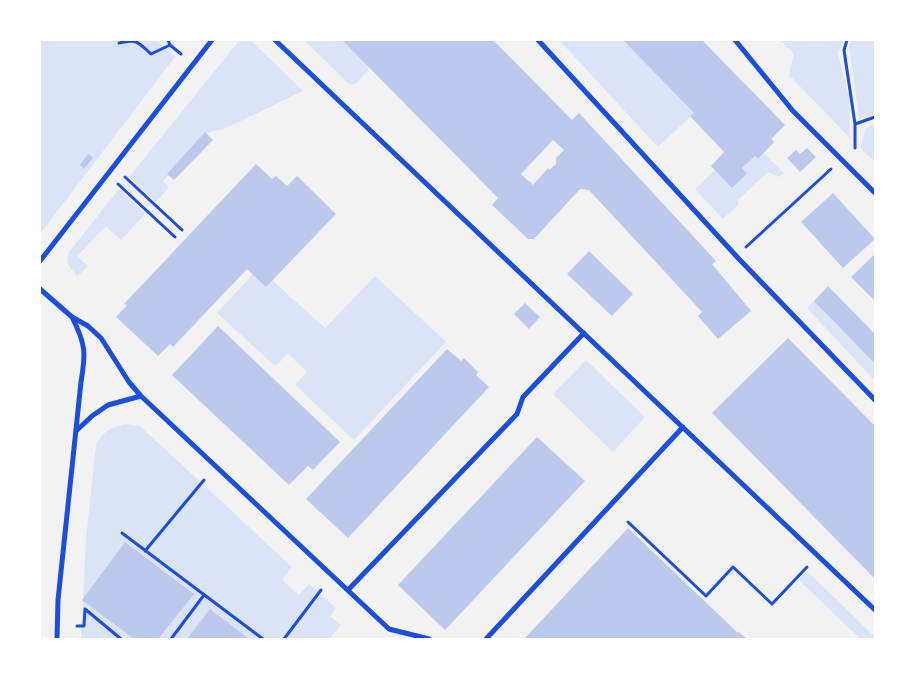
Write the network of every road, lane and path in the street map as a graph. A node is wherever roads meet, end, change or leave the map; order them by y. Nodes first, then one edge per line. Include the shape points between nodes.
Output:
1 (168, 40) edge
2 (212, 40) edge
3 (275, 40) edge
4 (538, 40) edge
5 (735, 40) edge
6 (848, 40) edge
7 (119, 43) dead end
8 (170, 45) junction
9 (181, 54) dead end
10 (875, 117) edge
11 (855, 124) junction
12 (855, 148) dead end
13 (832, 168) dead end
14 (124, 176) dead end
15 (118, 184) dead end
16 (875, 193) edge
17 (182, 230) dead end
18 (175, 237) dead end
19 (745, 248) dead end
20 (40, 261) edge
21 (40, 289) edge
22 (72, 317) junction
23 (584, 333) junction
24 (140, 396) junction
25 (875, 400) edge
26 (683, 427) junction
27 (76, 432) junction
28 (204, 480) dead end
29 (628, 522) dead end
30 (122, 534) dead end
31 (145, 551) junction
32 (807, 567) dead end
33 (320, 590) dead end
34 (348, 590) junction
35 (204, 595) junction
36 (875, 610) edge
37 (77, 626) dead end
38 (57, 639) edge
39 (122, 639) edge
40 (171, 639) edge
41 (263, 639) edge
42 (284, 639) edge
43 (429, 639) edge
44 (486, 639) edge

1 - 8 path
2 - 20 street
3 - 23 street
4 - 25 street
5 - 16 street via 793,111
6 - 11 path via 844,50
7 - 8 path via 138,41 151,54
8 - 9 path
10 - 11 path
11 - 12 path
13 - 19 path
14 - 17 path
15 - 18 path
21 - 22 street
22 - 24 street via 101,338
22 - 27 street via 82,337 85,356
23 - 26 street
23 - 34 street via 523,398 517,414
24 - 27 street via 108,405
24 - 34 street
26 - 36 street
26 - 44 street
27 - 38 street via 58,600
28 - 31 path
29 - 32 path via 706,596 734,567 772,604
30 - 31 path
31 - 35 path
33 - 42 path
34 - 43 street via 389,628
35 - 40 path
35 - 41 path
37 - 39 path via 84,626 85,609

